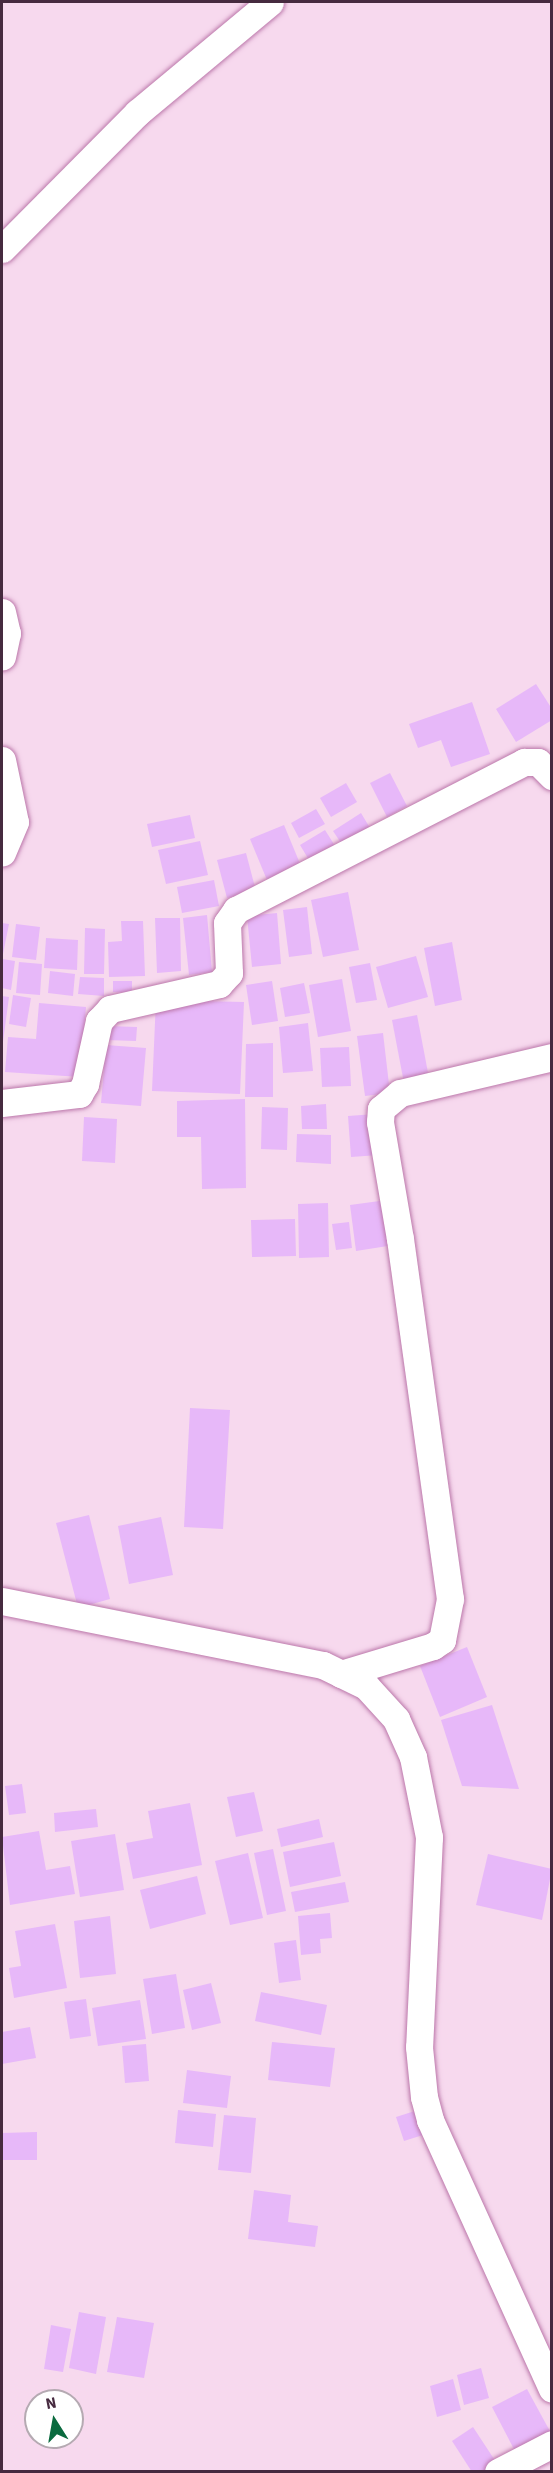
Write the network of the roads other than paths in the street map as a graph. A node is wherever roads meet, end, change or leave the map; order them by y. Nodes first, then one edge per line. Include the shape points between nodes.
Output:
1 (270, 2) edge
2 (2, 249) edge
3 (2, 612) edge
4 (2, 656) edge
5 (2, 760) edge
6 (552, 776) edge
7 (2, 852) edge
8 (552, 1057) edge
9 (2, 1103) edge
10 (2, 1601) edge
11 (341, 1674) junction
12 (552, 2389) edge
13 (552, 2444) edge
14 (498, 2472) edge

1 - 2 street via 137,113
3 - 4 street via 7,633
5 - 7 street via 15,822
6 - 9 street via 538,762 524,762 236,910 227,923 229,973 219,984 110,1009 99,1021 85,1084 79,1094
8 - 11 street via 400,1093 381,1109 450,1599 442,1640
10 - 11 street via 323,1665
11 - 12 street via 366,1686 396,1719 413,1757 429,1837 419,2047 424,2097 430,2120
13 - 14 street

